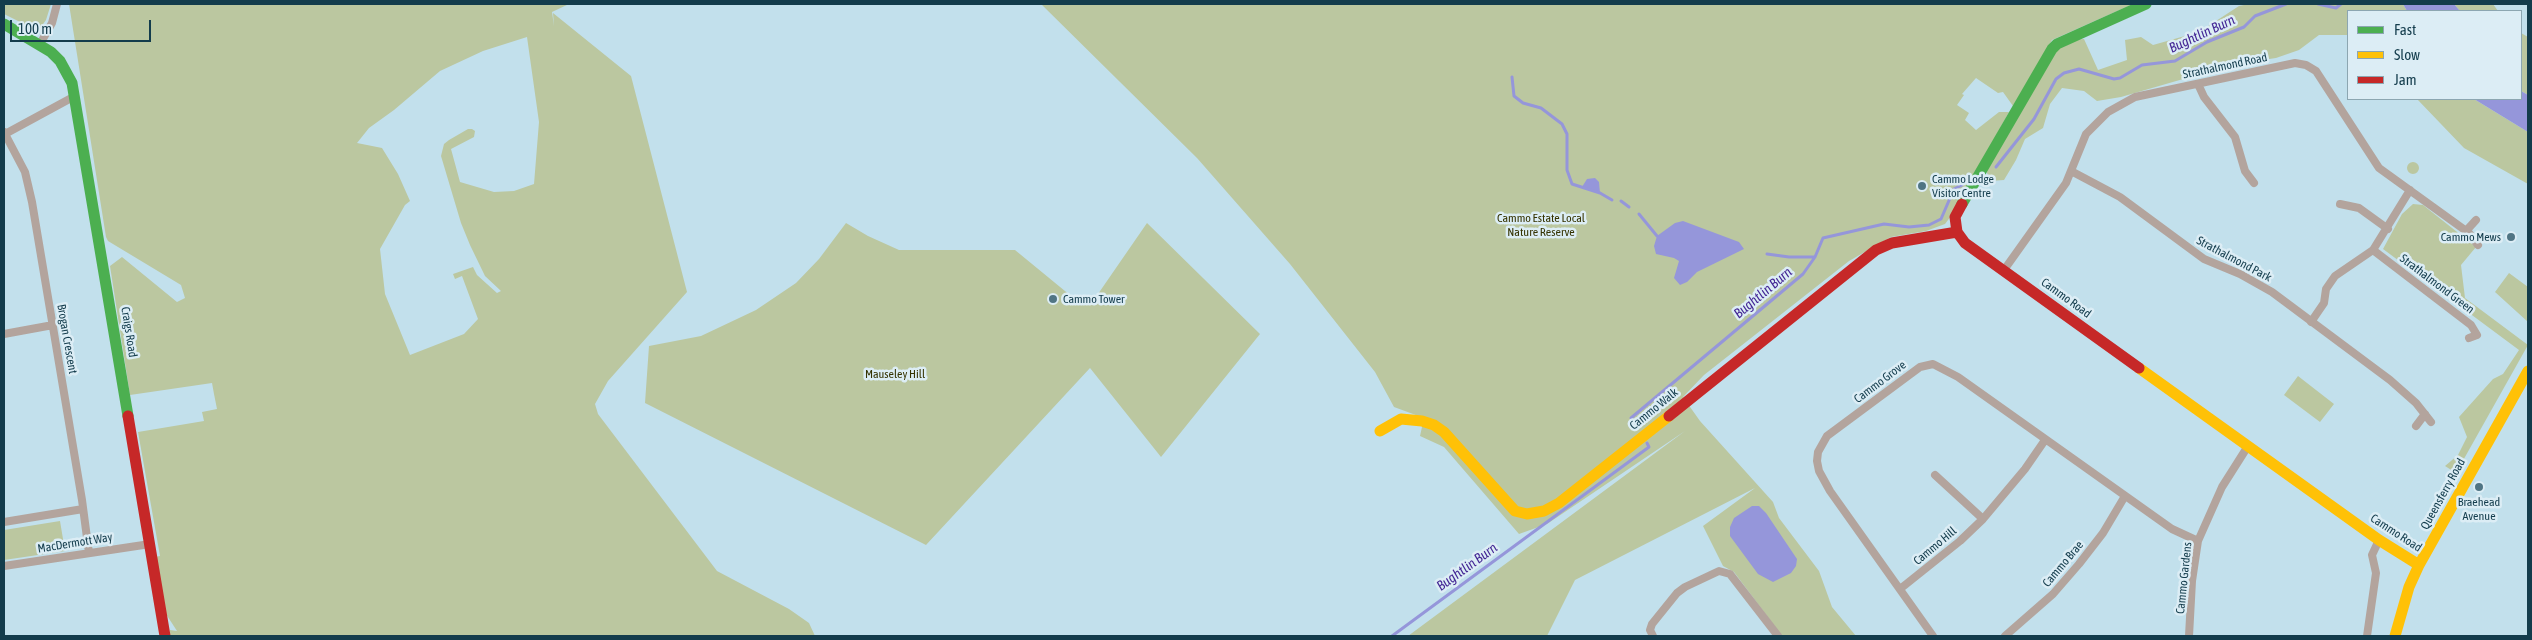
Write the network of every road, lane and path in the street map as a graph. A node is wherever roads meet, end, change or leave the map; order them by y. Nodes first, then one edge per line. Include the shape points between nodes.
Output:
1 (57, 4) edge
2 (2146, 4) edge
3 (4, 24) edge
4 (40, 44) junction
5 (2198, 84) junction
6 (75, 96) junction
7 (4, 133) edge
8 (2071, 171) junction
9 (2254, 183) dead end
10 (2410, 190) junction
11 (2340, 204) dead end
12 (2476, 220) dead end
13 (2388, 229) junction
14 (2466, 231) junction
15 (1957, 232) junction
16 (2478, 244) dead end
17 (2373, 250) junction
18 (2004, 270) junction
19 (2311, 322) junction
20 (53, 325) junction
21 (4, 334) edge
22 (2470, 338) dead end
23 (2528, 370) edge
24 (2425, 414) junction
25 (2431, 422) dead end
26 (2416, 426) dead end
27 (1380, 431) dead end
28 (2045, 440) junction
29 (2248, 446) junction
30 (1936, 475) dead end
31 (2125, 496) junction
32 (84, 508) junction
33 (1983, 519) junction
34 (4, 522) edge
35 (2379, 540) junction
36 (2198, 541) junction
37 (150, 544) junction
38 (89, 553) junction
39 (2419, 565) junction
40 (4, 566) edge
41 (1900, 589) junction
42 (165, 636) edge
43 (1653, 636) edge
44 (1778, 636) edge
45 (1933, 636) edge
46 (2005, 636) edge
47 (2189, 636) edge
48 (2367, 636) edge
49 (2395, 636) edge

1 - 4 street via 52,23
2 - 15 street via 2052,49 1957,212
3 - 4 street, Craigs Road
4 - 6 street, Craigs Road via 60,61 69,75
5 - 8 street, Strathalmond Road via 2135,97 2108,112 2086,134
5 - 9 street via 2204,97 2235,137 2245,172
5 - 10 street, Strathalmond Road via 2295,63 2306,65 2325,82 2379,168
6 - 7 street
6 - 37 street, Craigs Road
7 - 20 street, Brogan Crescent via 25,172
8 - 18 street, Strathalmond Road via 2066,183
8 - 19 street, Strathalmond Park via 2120,197 2204,259 2272,292
10 - 13 street
10 - 14 street, Strathalmond Road
11 - 13 street via 2359,208
12 - 14 street
13 - 17 street
14 - 16 street, Strathalmond Road
15 - 18 street, Cammo Road via 1965,243
15 - 27 street, Cammo Walk via 1892,243 1876,250 1594,476 1544,511 1527,514 1515,511 1434,425 1401,419
17 - 19 street via 2335,276 2326,289 2324,303
17 - 22 street, Strathalmond Green via 2471,325 2477,335
18 - 29 street, Cammo Road
19 - 24 street, Strathalmond Park via 2390,380
20 - 21 street
20 - 32 street, Brogan Crescent
23 - 39 street, Queensferry Road
24 - 25 street, Strathalmond Park
24 - 26 street
28 - 31 street, Cammo Grove
28 - 33 street, Cammo Hill via 2009,490
28 - 41 street, Cammo Grove via 1934,364 1911,373 1827,436 1818,452 1822,479
29 - 35 street, Cammo Road
29 - 36 street, Cammo Gardens via 2222,487
30 - 33 street
31 - 36 street, Cammo Grove via 2172,529
31 - 46 street, Cammo Brae via 2103,533 2079,564 2053,594
32 - 34 street
32 - 38 street, Brogan Crescent
33 - 41 street, Cammo Hill
35 - 39 street, Cammo Road
35 - 48 street via 2372,555 2376,573
36 - 47 street, Cammo Gardens
37 - 38 street, MacDermott Way
37 - 42 street, Craigs Road
38 - 40 street, MacDermott Way
39 - 49 street, Queensferry Road via 2409,586
41 - 45 street, Cammo Grove
43 - 44 street via 1652,624 1677,593 1719,570 1730,574

